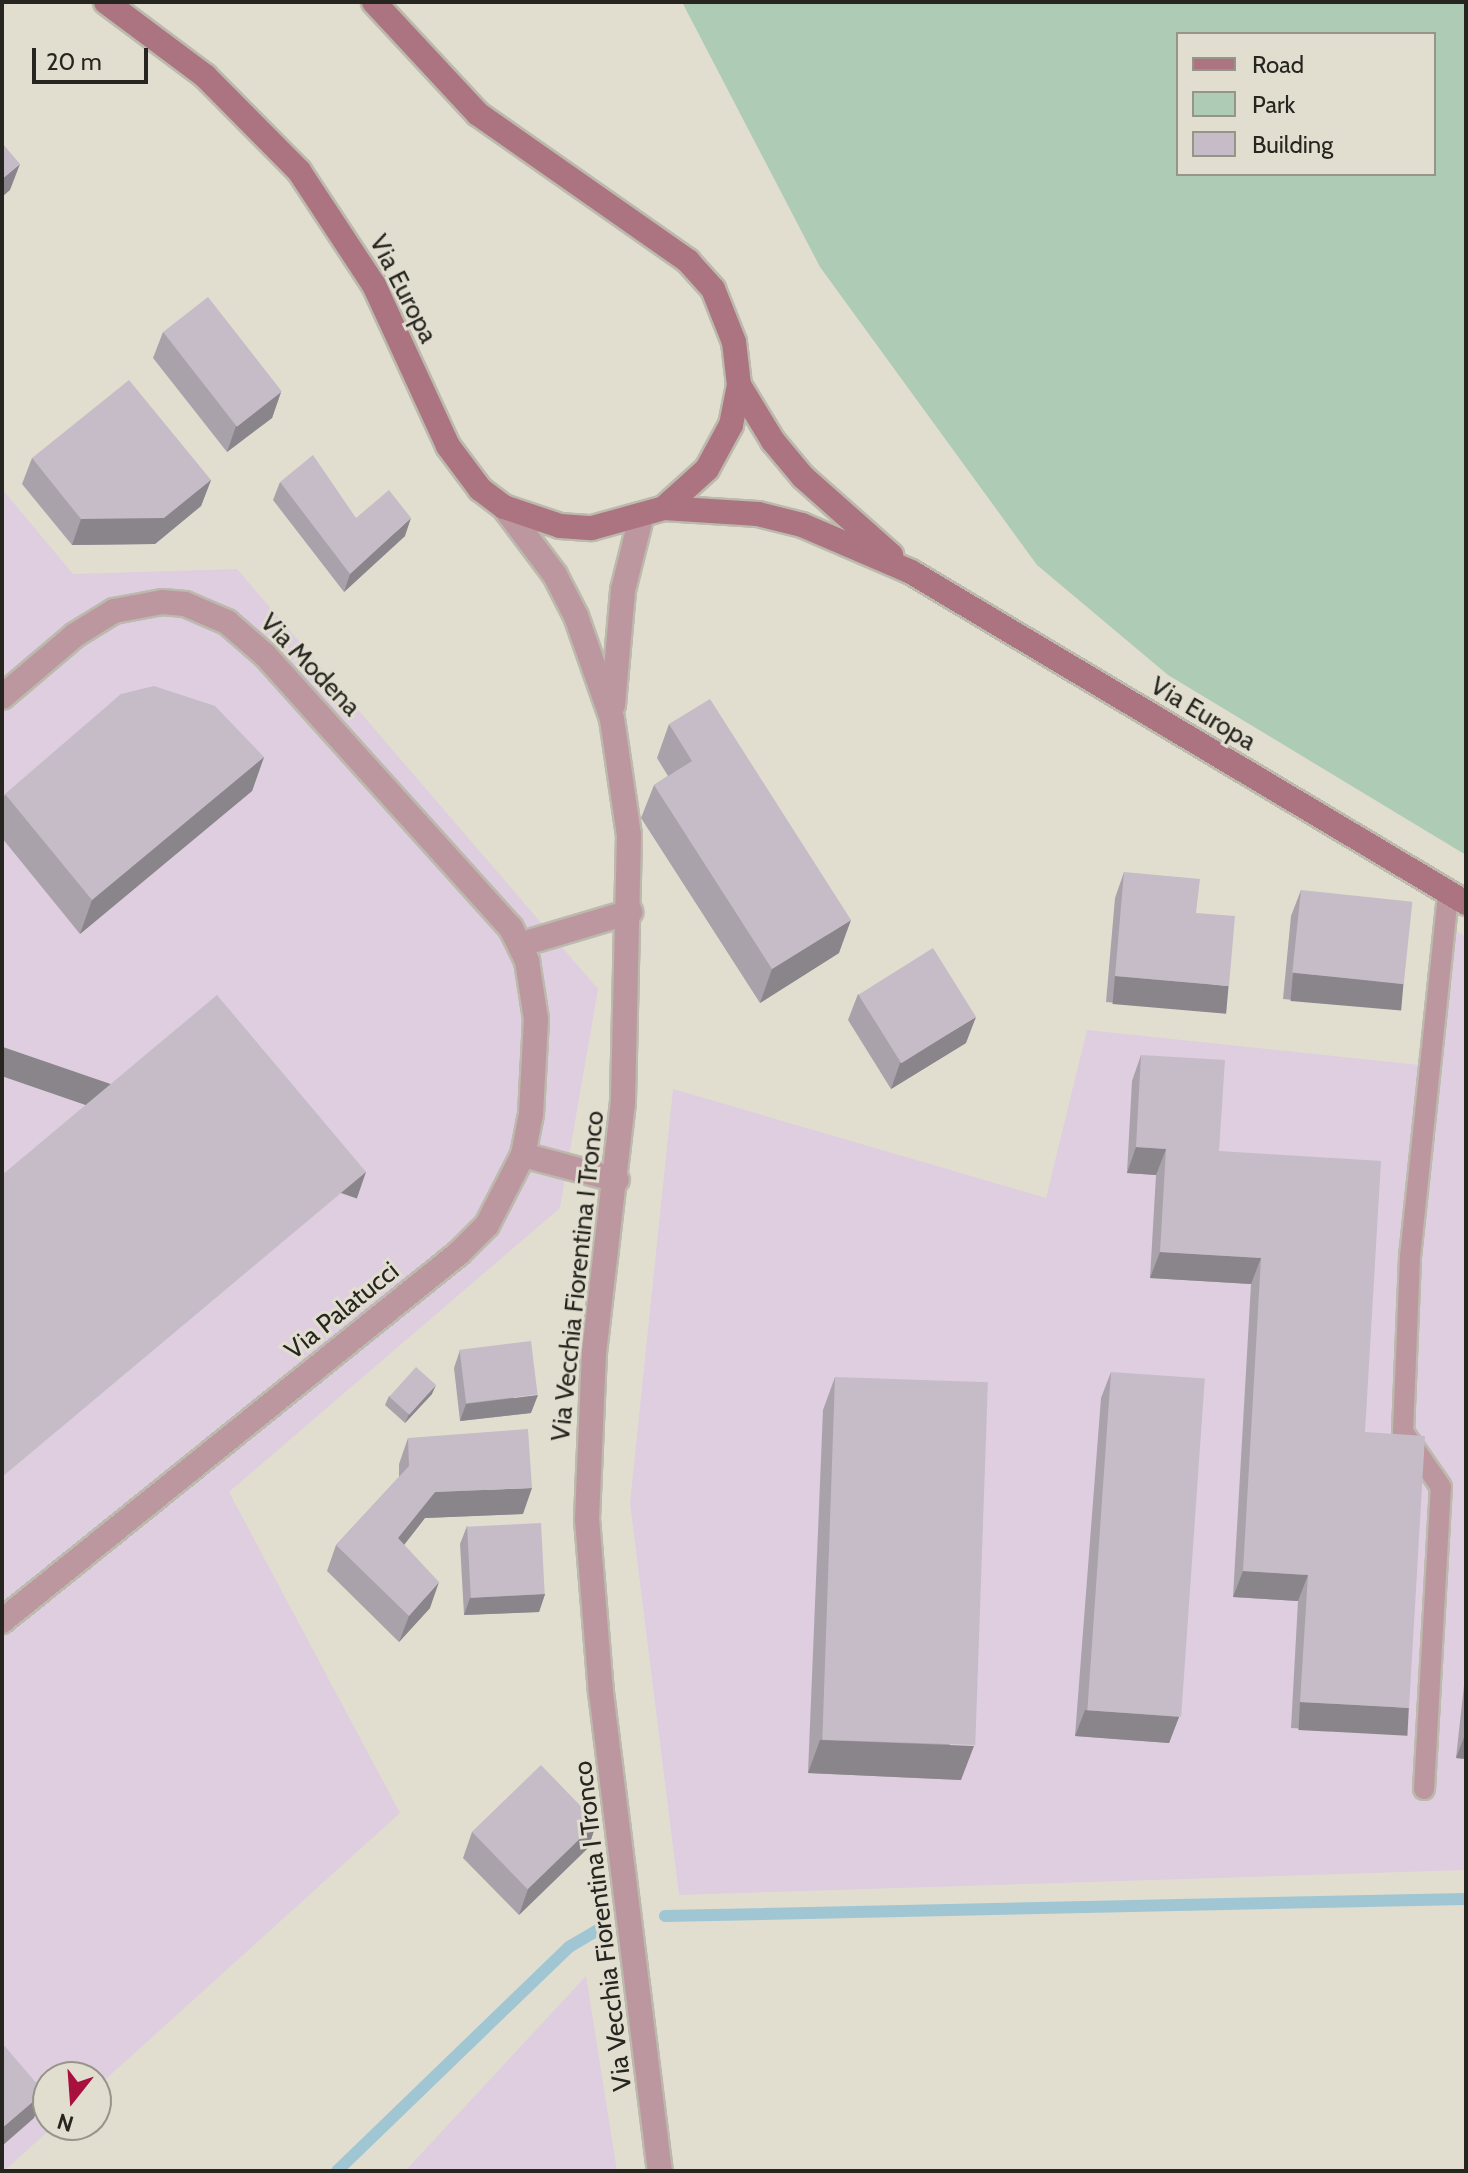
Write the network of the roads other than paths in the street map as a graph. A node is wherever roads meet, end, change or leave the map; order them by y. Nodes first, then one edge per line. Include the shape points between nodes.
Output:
1 (106, 2) edge
2 (374, 2) edge
3 (739, 385) junction
4 (504, 507) junction
5 (664, 508) junction
6 (641, 518) junction
7 (911, 572) junction
8 (2, 697) edge
9 (612, 719) junction
10 (1457, 898) edge
11 (630, 912) junction
12 (522, 944) junction
13 (523, 1155) junction
14 (617, 1180) junction
15 (2, 1621) edge
16 (1424, 1789) dead end
17 (660, 2171) edge

1 - 4 main road, Via Europa via 205,76 299,171 374,285 456,459
2 - 3 main road, Via Europa via 478,114 688,261 713,289 726,314
3 - 5 main road, Via Europa via 731,425 707,469
3 - 7 main road, Via Europa via 773,441 803,477
4 - 6 main road, Via Europa via 560,526 592,528
4 - 9 street, Via Vecchia Fiorentina I Tronco via 555,575 576,616
5 - 6 main road, Via Europa
5 - 7 main road, Via Europa via 758,514 802,525
6 - 9 street, Via Vecchia Fiorentina I Tronco via 623,590
7 - 10 main road, Via Europa
8 - 12 street, Via Modena via 75,635 114,611 162,602 206,611 265,655 475,883
9 - 11 street, Via Vecchia Fiorentina I Tronco via 629,835
10 - 16 lane via 1410,1257 1403,1432 1441,1487
11 - 12 street
11 - 14 street, Via Vecchia Fiorentina I Tronco
12 - 13 street, Via Palatucci via 536,1019 531,1114
13 - 14 street
13 - 15 street, Via Palatucci via 501,1204 459,1253
14 - 17 street, Via Vecchia Fiorentina I Tronco via 594,1352 587,1519 599,1676

